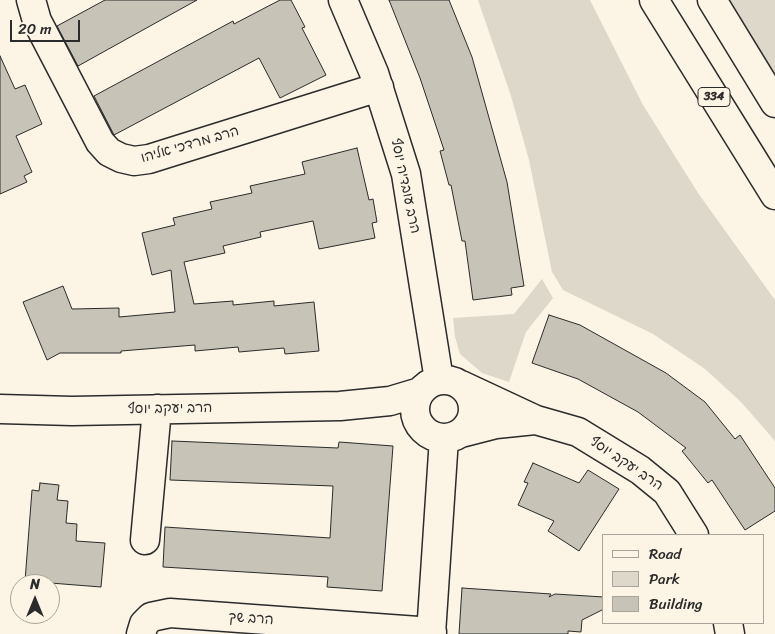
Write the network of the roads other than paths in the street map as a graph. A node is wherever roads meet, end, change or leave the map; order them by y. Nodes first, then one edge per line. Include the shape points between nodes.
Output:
1 (31, 0) edge
2 (343, 0) edge
3 (654, 0) edge
4 (712, 0) edge
5 (379, 87) junction
6 (775, 102) edge
7 (775, 195) edge
8 (440, 386) junction
9 (340, 406) junction
10 (0, 409) edge
11 (157, 409) junction
12 (536, 420) junction
13 (418, 423) junction
14 (452, 436) junction
15 (693, 534) edge
16 (145, 540) dead end
17 (432, 633) edge
18 (141, 634) edge

1 - 5 street, הרב מרדכי אליהו via 37,21 100,142 121,158 134,161 150,159
2 - 5 street, הרב עובדיה יוסף
3 - 7 street, 334
4 - 6 street
5 - 8 street, הרב עובדיה יוסף via 406,174
8 - 9 street, הרב יעקב יוסף via 390,401
8 - 12 street, הרב יעקב יוסף
8 - 13 street via 414,404
8 - 14 street via 470,395 473,409 470,423
9 - 11 street, הרב יעקב יוסף
9 - 13 street, הרב יעקב יוסף
10 - 11 street, הרב יעקב יוסף
11 - 16 street
12 - 14 street, הרב יעקב יוסף via 496,424
12 - 15 street, הרב יעקב יוסף via 578,432 640,470 667,492
13 - 14 street via 426,433
14 - 17 street
17 - 18 street, הרב שך via 170,613 151,616

